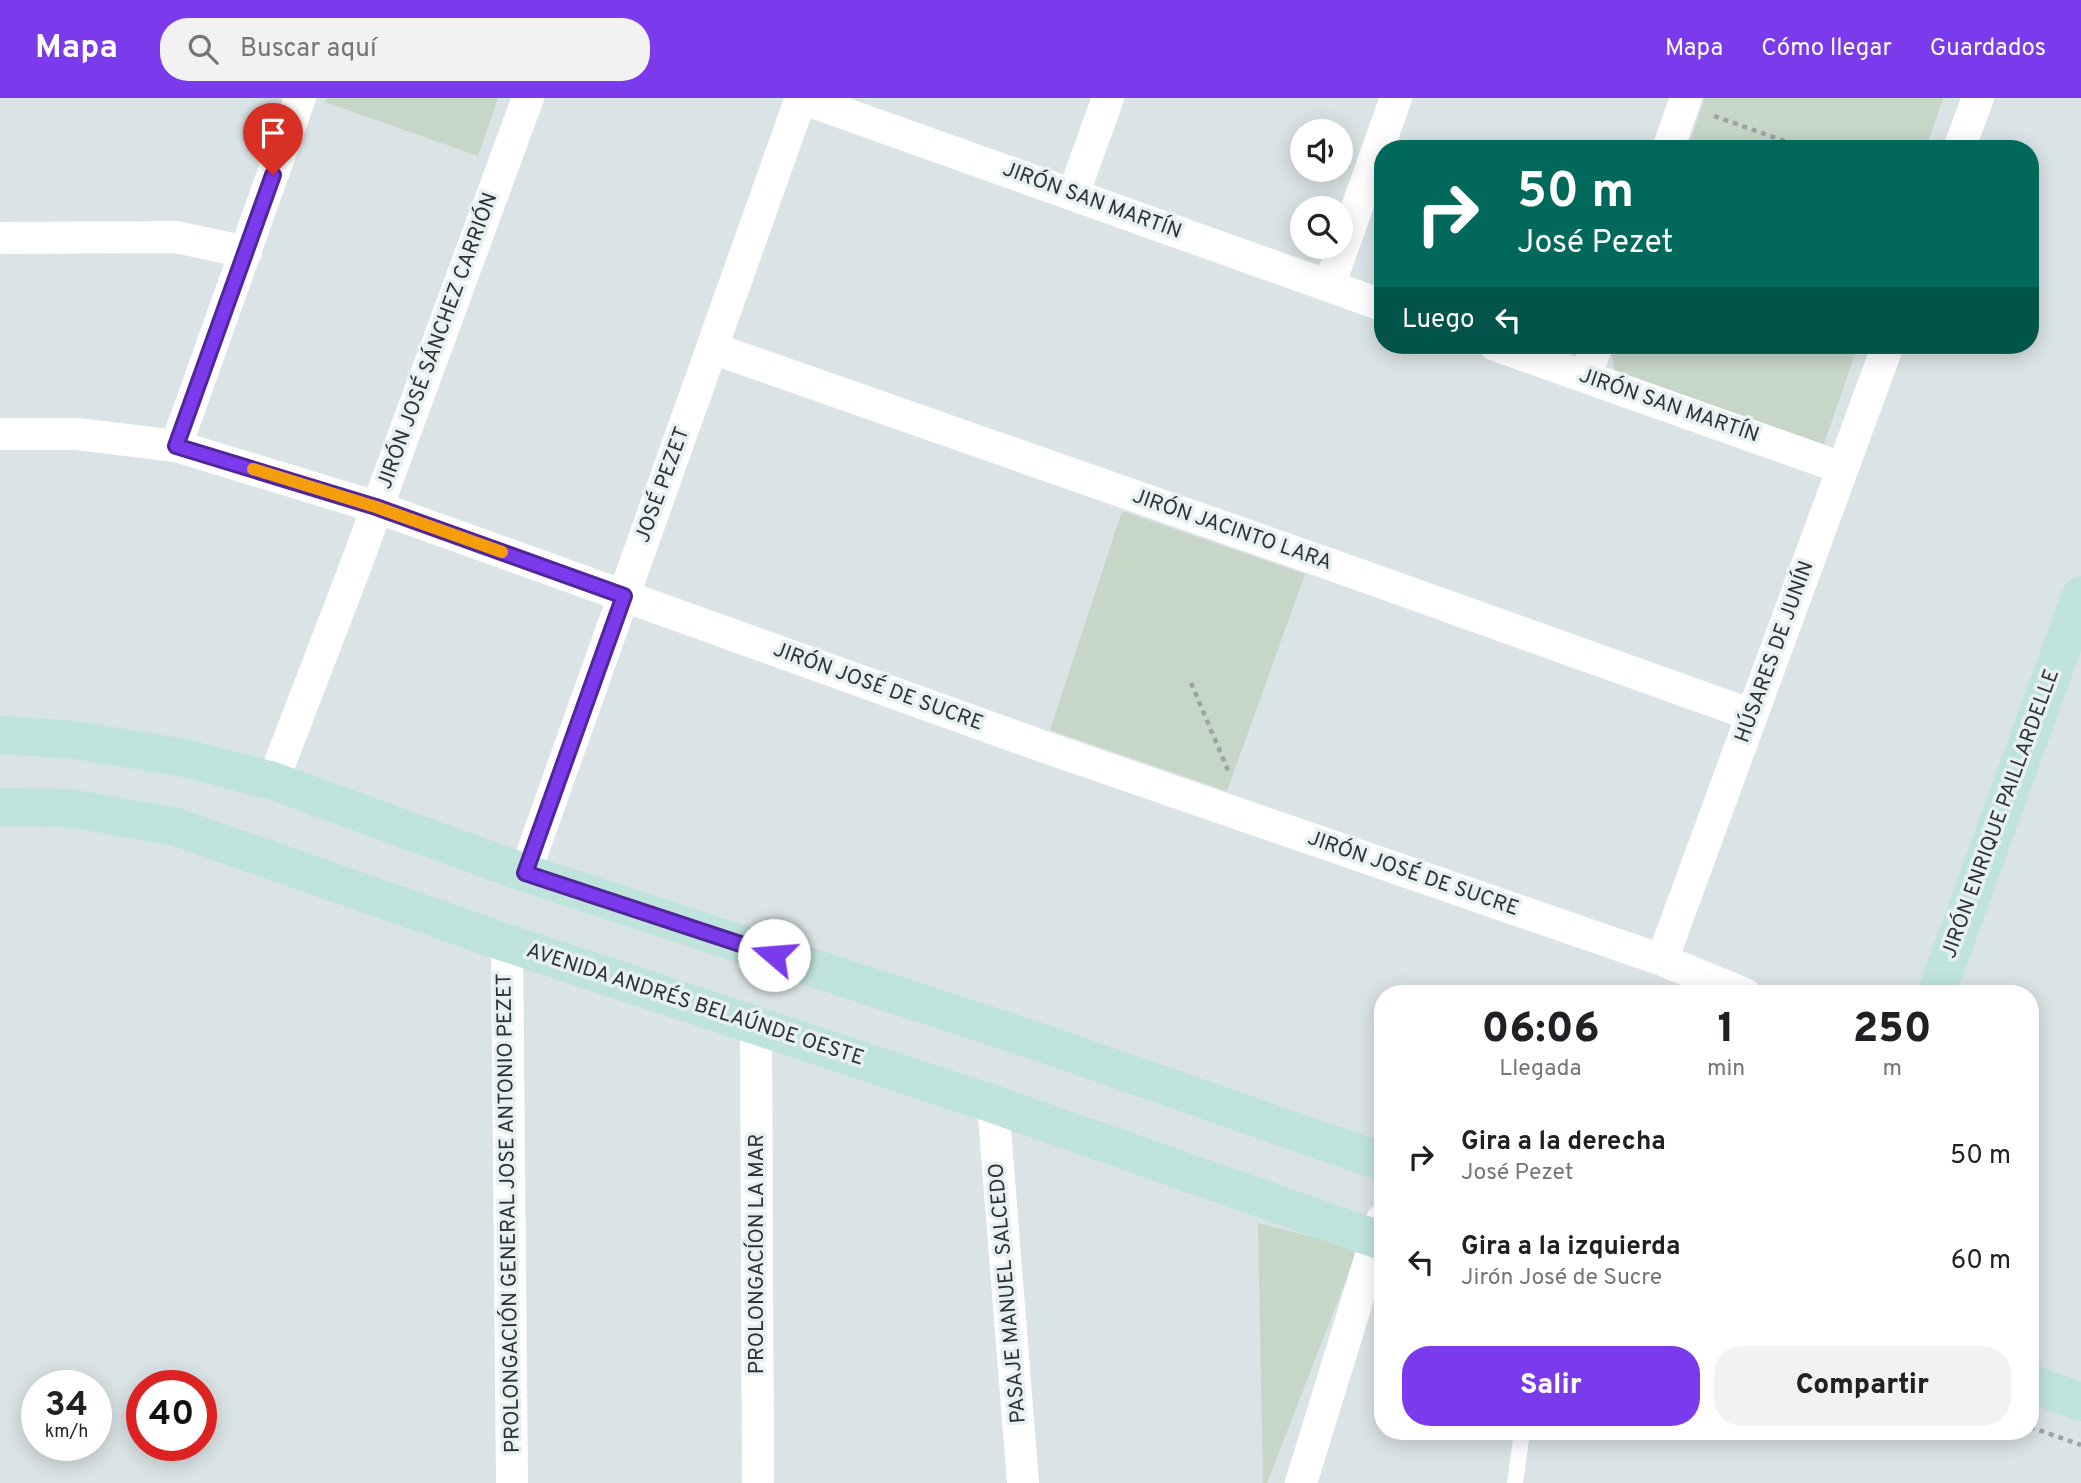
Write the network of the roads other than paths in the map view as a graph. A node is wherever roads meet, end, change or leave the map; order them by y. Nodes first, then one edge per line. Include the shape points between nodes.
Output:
1 (300, 98) edge
2 (528, 98) edge
3 (801, 98) edge
4 (1108, 98) edge
5 (1396, 98) edge
6 (1978, 98) edge
7 (1698, 106) edge
8 (1381, 140) edge
9 (1674, 140) edge
10 (1962, 140) edge
11 (1374, 160) edge
12 (1073, 195) junction
13 (0, 238) edge
14 (246, 252) junction
15 (1329, 286) junction
16 (1374, 302) edge
17 (712, 348) junction
18 (1521, 354) edge
19 (1594, 354) edge
20 (1885, 354) edge
21 (1586, 377) junction
22 (0, 434) edge
23 (176, 446) junction
24 (1842, 468) junction
25 (376, 507) junction
26 (2081, 594) edge
27 (624, 596) junction
28 (2073, 640) edge
29 (1752, 715) junction
30 (0, 735) edge
31 (272, 781) junction
32 (0, 807) edge
33 (525, 873) junction
34 (507, 943) junction
35 (1662, 960) junction
36 (1723, 985) edge
37 (1939, 985) edge
38 (756, 1025) junction
39 (993, 1104) junction
40 (1374, 1159) edge
41 (1374, 1231) edge
42 (1374, 1252) edge
43 (2039, 1386) edge
44 (2081, 1402) edge
45 (1521, 1440) edge
46 (512, 1483) edge
47 (758, 1483) edge
48 (1023, 1483) edge
49 (1301, 1483) edge
50 (1516, 1483) edge

1 - 14 street
2 - 25 street, JIRÓN JOSÉ SÁNCHEZ CARRIÓN
3 - 12 street, JIRÓN SAN MARTÍN
3 - 17 street, JOSÉ PEZET
4 - 12 street
5 - 8 street
6 - 10 street
7 - 9 street
11 - 15 street
12 - 15 street, JIRÓN SAN MARTÍN
13 - 14 street via 176,237
14 - 23 street
15 - 16 street, JIRÓN SAN MARTÍN
17 - 27 street, JOSÉ PEZET
17 - 29 street, JIRÓN JACINTO LARA
18 - 21 street, JIRÓN SAN MARTÍN
19 - 21 street
20 - 24 street, HÚSARES DE JUNÍN
21 - 24 street, JIRÓN SAN MARTÍN
22 - 23 street, JIRÓN JOSÉ DE SUCRE via 77,434
23 - 25 street, JIRÓN JOSÉ DE SUCRE
24 - 29 street, HÚSARES DE JUNÍN
25 - 27 street, JIRÓN JOSÉ DE SUCRE
25 - 31 street, JIRÓN JOSÉ SÁNCHEZ CARRIÓN
26 - 28 street, JIRÓN ENRIQUE PAILLARDELLE
27 - 33 street, JOSÉ PEZET
27 - 35 street, JIRÓN JOSÉ DE SUCRE
28 - 37 street, JIRÓN ENRIQUE PAILLARDELLE
29 - 35 street, HÚSARES DE JUNÍN
30 - 31 street via 75,740 185,758
31 - 33 street
32 - 34 street, AVENIDA ANDRÉS BELAÚNDE OESTE via 70,808 176,827
33 - 40 street via 1032,1040
34 - 38 street, AVENIDA ANDRÉS BELAÚNDE OESTE
34 - 46 street, PROLONGACIÓN GENERAL JOSE ANTONIO PEZET
35 - 36 street, JIRÓN JOSÉ DE SUCRE
38 - 39 street, AVENIDA ANDRÉS BELAÚNDE OESTE
38 - 47 street, PROLONGACÍON LA MAR
39 - 41 street, AVENIDA ANDRÉS BELAÚNDE OESTE
39 - 48 street, PASAJE MANUEL SALCEDO
42 - 49 street
43 - 44 street
45 - 50 lane

